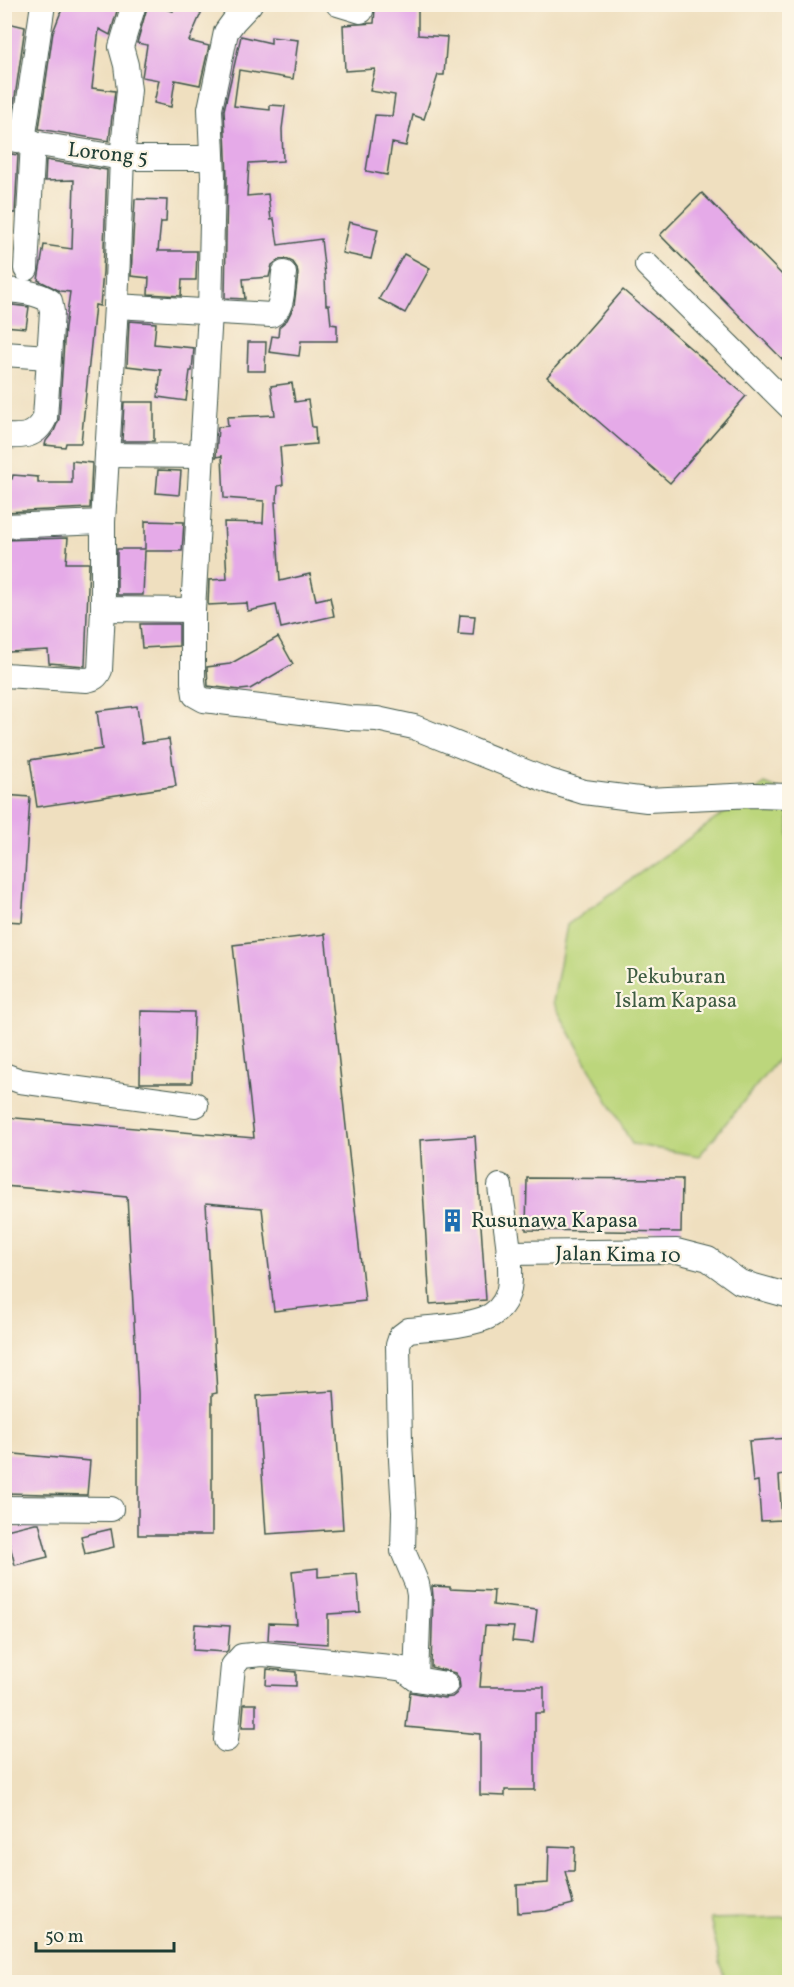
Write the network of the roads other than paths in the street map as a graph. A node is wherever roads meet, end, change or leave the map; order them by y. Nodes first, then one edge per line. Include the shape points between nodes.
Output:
1 (43, 4) edge
2 (134, 4) edge
3 (250, 4) edge
4 (338, 4) edge
5 (362, 11) dead end
6 (20, 141) edge
7 (212, 158) junction
8 (122, 159) junction
9 (647, 265) dead end
10 (26, 269) dead end
11 (284, 273) dead end
12 (4, 290) edge
13 (116, 306) junction
14 (210, 312) junction
15 (4, 354) edge
16 (48, 357) junction
17 (789, 406) edge
18 (4, 436) edge
19 (107, 455) junction
20 (202, 456) junction
21 (103, 522) junction
22 (4, 526) edge
23 (103, 609) junction
24 (193, 610) junction
25 (4, 675) edge
26 (789, 796) edge
27 (4, 1075) edge
28 (196, 1105) dead end
29 (500, 1186) dead end
30 (508, 1253) junction
31 (789, 1296) edge
32 (4, 1508) edge
33 (111, 1509) dead end
34 (416, 1679) junction
35 (446, 1684) dead end
36 (226, 1740) dead end

1 - 6 street
2 - 8 street via 121,47 129,90
3 - 7 street via 226,32 222,47 210,109
4 - 5 street
6 - 8 street, Lorong 5
6 - 10 street
7 - 8 street, Lorong 5
7 - 14 street
8 - 13 street
9 - 17 street
11 - 14 street via 275,313
12 - 16 street via 26,292 50,302
13 - 14 street
13 - 19 street
14 - 20 street
15 - 16 street
16 - 18 street via 45,418 33,434
19 - 20 street
19 - 21 street
20 - 24 street
21 - 22 street
21 - 23 street
23 - 24 street
23 - 25 street via 100,670 96,677 86,680
24 - 26 street via 193,682 195,695 204,700 377,719 414,727 584,792 647,800
27 - 28 street via 20,1081
29 - 30 street
30 - 31 street, Jalan Kima 10 via 677,1251 708,1259 740,1282
30 - 34 street via 509,1292 502,1307 471,1322 409,1330 398,1344 403,1551 419,1594
32 - 33 street
34 - 35 street
34 - 36 street via 403,1669 390,1667 263,1654 242,1656 233,1666

